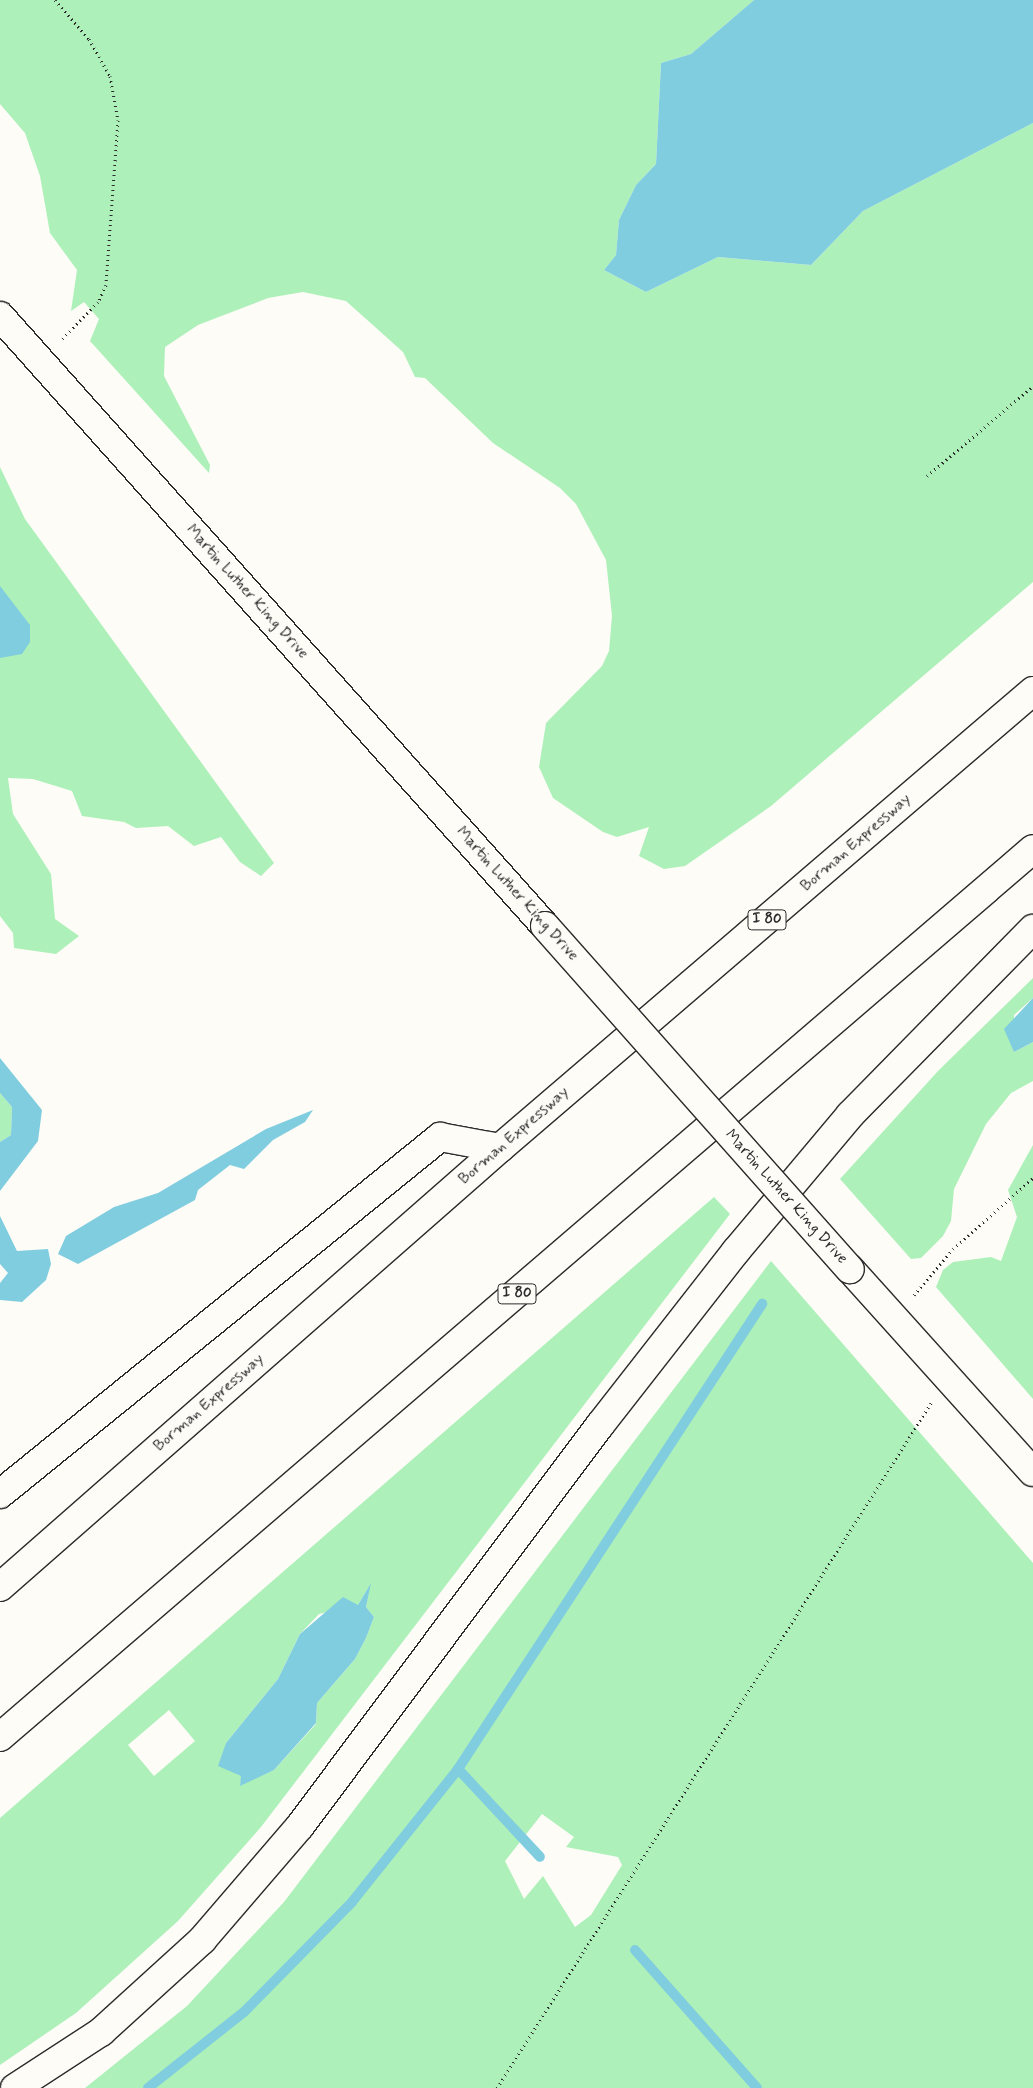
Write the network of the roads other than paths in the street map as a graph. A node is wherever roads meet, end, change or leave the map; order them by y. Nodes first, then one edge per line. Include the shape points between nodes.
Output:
1 (0, 316) edge
2 (1033, 691) edge
3 (1033, 849) edge
4 (1033, 929) edge
5 (500, 1148) junction
6 (1033, 1472) edge
7 (0, 1494) edge
8 (0, 1587) edge
9 (0, 1737) edge
10 (15, 2088) edge

1 - 6 main road, Martin Luther King Drive, bridge
2 - 5 main road, Borman Expressway / I 80
3 - 9 main road, I 80
4 - 10 main road via 850,1115 736,1251 600,1425 300,1826 202,1940 101,2032
5 - 7 main road via 440,1137
5 - 8 main road, Borman Expressway / I 80

